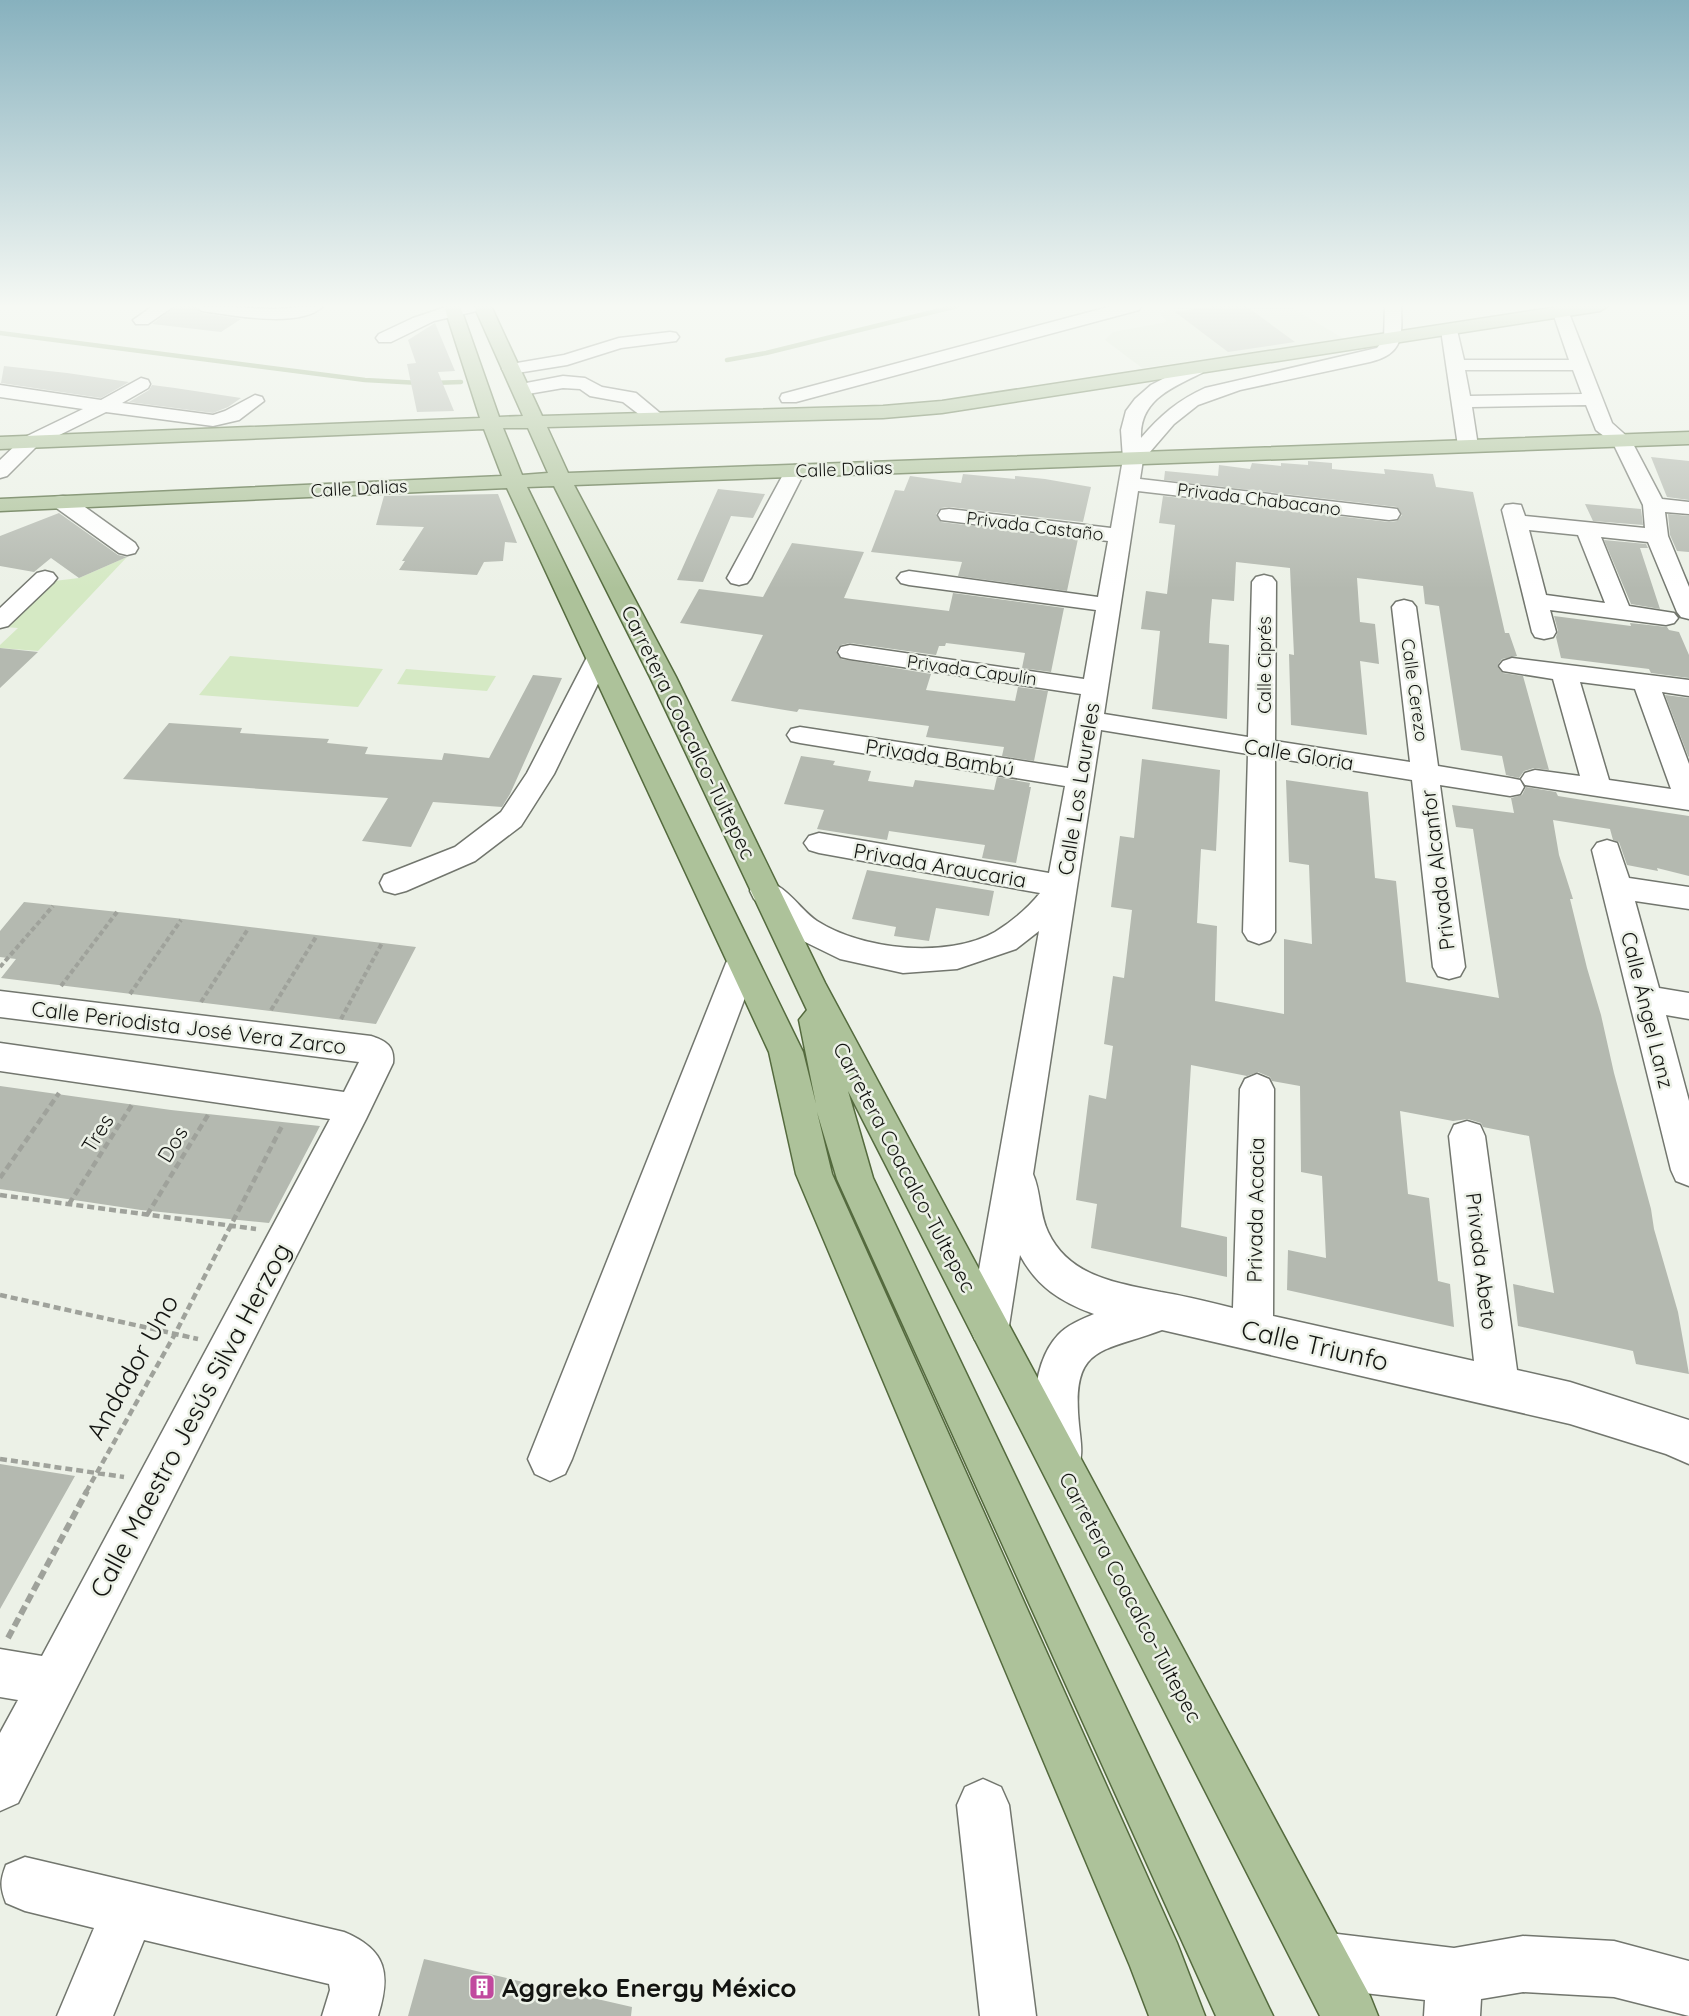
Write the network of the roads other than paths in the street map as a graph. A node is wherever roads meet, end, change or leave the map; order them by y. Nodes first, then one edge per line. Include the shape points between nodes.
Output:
1 (58, 400) edge
2 (114, 400) edge
3 (483, 400) edge
4 (524, 400) edge
5 (539, 400) edge
6 (634, 400) edge
7 (988, 400) edge
8 (1145, 400) edge
9 (1193, 400) edge
10 (1545, 400) edge
11 (1592, 400) edge
12 (255, 401) dead end
13 (1461, 402) joint
14 (104, 406) junction
15 (527, 406) junction
16 (656, 418) junction
17 (491, 423) junction
18 (59, 433) junction
19 (1689, 438) edge
20 (1621, 440) junction
21 (30, 442) junction
22 (0, 443) edge
23 (1468, 446) junction
24 (1133, 459) junction
25 (795, 471) junction
26 (0, 472) edge
27 (561, 479) junction
28 (514, 481) junction
29 (1129, 484) junction
30 (0, 498) edge
31 (63, 502) junction
32 (0, 505) edge
33 (1654, 505) junction
34 (1689, 508) edge
35 (1389, 514) dead end
36 (949, 515) dead end
37 (1587, 529) junction
38 (1120, 536) junction
39 (1657, 536) junction
40 (127, 548) dead end
41 (1678, 566) edge
42 (45, 578) dead end
43 (739, 578) dead end
44 (909, 578) dead end
45 (1264, 582) dead end
46 (1536, 601) junction
47 (1108, 605) junction
48 (1404, 607) dead end
49 (1620, 612) junction
50 (1678, 615) edge
51 (0, 621) edge
52 (1544, 632) dead end
53 (850, 652) dead end
54 (1512, 666) dead end
55 (1564, 672) junction
56 (630, 678) junction
57 (1646, 683) junction
58 (1095, 688) junction
59 (1689, 688) edge
60 (1089, 720) junction
61 (800, 735) dead end
62 (1263, 748) junction
63 (1426, 774) junction
64 (1080, 779) junction
65 (1597, 788) junction
66 (819, 843) dead end
67 (1607, 850) dead end
68 (395, 883) dead end
69 (1062, 886) junction
70 (1617, 886) junction
71 (765, 891) junction
72 (1689, 898) edge
73 (1259, 932) dead end
74 (742, 963) junction
75 (1449, 967) dead end
76 (809, 983) junction
77 (1646, 999) junction
78 (0, 1004) edge
79 (1689, 1006) edge
80 (377, 1054) joint
81 (0, 1057) edge
82 (1257, 1089) dead end
83 (354, 1108) junction
84 (1684, 1133) edge
85 (1467, 1136) dead end
86 (1015, 1167) junction
87 (1689, 1170) edge
88 (1162, 1311) junction
89 (989, 1326) junction
90 (1253, 1332) junction
91 (1498, 1387) junction
92 (1689, 1442) edge
93 (550, 1459) dead end
94 (1061, 1465) junction
95 (3, 1658) edge
96 (54, 1682) junction
97 (0, 1785) edge
98 (983, 1805) dead end
99 (25, 1884) dead end
100 (129, 1910) junction
101 (1321, 1960) junction
102 (1157, 1963) junction
103 (1689, 1989) edge
104 (1453, 1996) edge
105 (85, 2016) edge
106 (350, 2016) edge
107 (1008, 2016) edge
108 (1177, 2016) edge
109 (1190, 2016) edge
110 (1245, 2016) edge
111 (1350, 2016) edge

1 - 14 street
2 - 14 street
3 - 17 main road, Carretera Coacalco-Tultepec
4 - 15 main road, Carretera Coacalco-Tultepec
5 - 15 street
6 - 16 street
7 - 16 main road via 883,412
8 - 24 street, Calle Los Laureles via 1131,422
9 - 24 street via 1167,420
10 - 13 street
11 - 20 street via 1603,426
12 - 14 street via 219,421
13 - 23 street
14 - 18 street
15 - 16 main road
15 - 17 main road
15 - 27 main road, Carretera Coacalco-Tultepec
17 - 18 main road
17 - 28 main road, Carretera Coacalco-Tultepec
18 - 21 street
18 - 30 street
19 - 20 main road, Calle Dalias
20 - 23 main road, Calle Dalias
20 - 33 street
21 - 22 main road
21 - 26 street
23 - 24 main road, Calle Dalias
24 - 25 main road, Calle Dalias
24 - 29 street, Calle Los Laureles
25 - 27 main road, Calle Dalias
25 - 43 street
27 - 28 main road, Calle Dalias
27 - 56 main road, Carretera Coacalco-Tultepec
28 - 31 main road, Calle Dalias
28 - 56 main road, Carretera Coacalco-Tultepec
29 - 35 street, Privada Chabacano
29 - 38 street, Calle Los Laureles
31 - 32 main road, Calle Dalias
31 - 40 street
33 - 34 street
33 - 39 street
36 - 38 street, Privada Castaño
37 - 39 street
37 - 46 street via 1514,516
37 - 49 street
38 - 47 street, Calle Los Laureles
39 - 41 street
41 - 50 street
42 - 51 street
44 - 47 street
45 - 62 street, Calle Ciprés
46 - 49 street
46 - 52 street
47 - 58 street, Calle Los Laureles
48 - 63 street, Calle Cerezo
49 - 50 street
53 - 58 street, Privada Capulín
54 - 55 street
55 - 57 street
55 - 65 street
56 - 68 street via 540,774 511,819 465,854
56 - 71 main road, Carretera Coacalco-Tultepec
56 - 74 main road, Carretera Coacalco-Tultepec
57 - 59 street
57 - 65 street, Calle Gloria via 1689,801
58 - 60 street, Calle Los Laureles
60 - 62 street, Calle Gloria
60 - 64 street, Calle Los Laureles
61 - 64 street, Privada Bambú
62 - 63 street, Calle Gloria
62 - 73 street, Calle Ciprés
63 - 65 street, Calle Gloria
63 - 75 street, Privada Alcanfor
64 - 69 street, Calle Los Laureles
66 - 69 street, Privada Araucaria
67 - 70 street, Calle Ángel Lanz
69 - 71 street, Calle Los Laureles via 1040,914 1005,941 957,957 903,961 850,951 806,929
69 - 86 street, Calle Triunfo
70 - 72 street
70 - 77 street, Calle Ángel Lanz
71 - 76 main road, Carretera Coacalco-Tultepec
74 - 93 street
74 - 102 main road, Carretera Coacalco-Tultepec via 786,1052 814,1174
76 - 89 main road, Carretera Coacalco-Tultepec
76 - 110 main road via 834,1108 855,1179
77 - 79 street
77 - 84 street, Calle Ángel Lanz
78 - 80 street, Calle Periodista José Vera Zarco via 328,1044
80 - 83 street, Calle Maestro Jesús Silva Herzog
81 - 83 street
82 - 90 street, Privada Acacia
83 - 96 street, Calle Maestro Jesús Silva Herzog
84 - 87 street, Calle Ángel Lanz
85 - 91 street, Privada Abeto
86 - 88 street, Calle Triunfo via 1030,1236 1055,1274 1108,1301
86 - 89 street, Calle Triunfo
88 - 90 street, Calle Triunfo
88 - 94 street via 1097,1333 1073,1348 1058,1383
89 - 94 main road, Carretera Coacalco-Tultepec
90 - 91 street, Calle Triunfo
91 - 92 street, Calle Triunfo via 1570,1403
94 - 101 main road, Carretera Coacalco-Tultepec
95 - 96 street
96 - 97 street, Calle Maestro Jesús Silva Herzog
98 - 107 street
99 - 100 street
100 - 105 street
100 - 106 street via 344,1960 355,1969 358,1990
101 - 104 street
101 - 111 main road, Carretera Coacalco-Tultepec
102 - 108 main road, Carretera Coacalco-Tultepec
102 - 109 main road
103 - 104 street via 1614,1969 1523,1964

